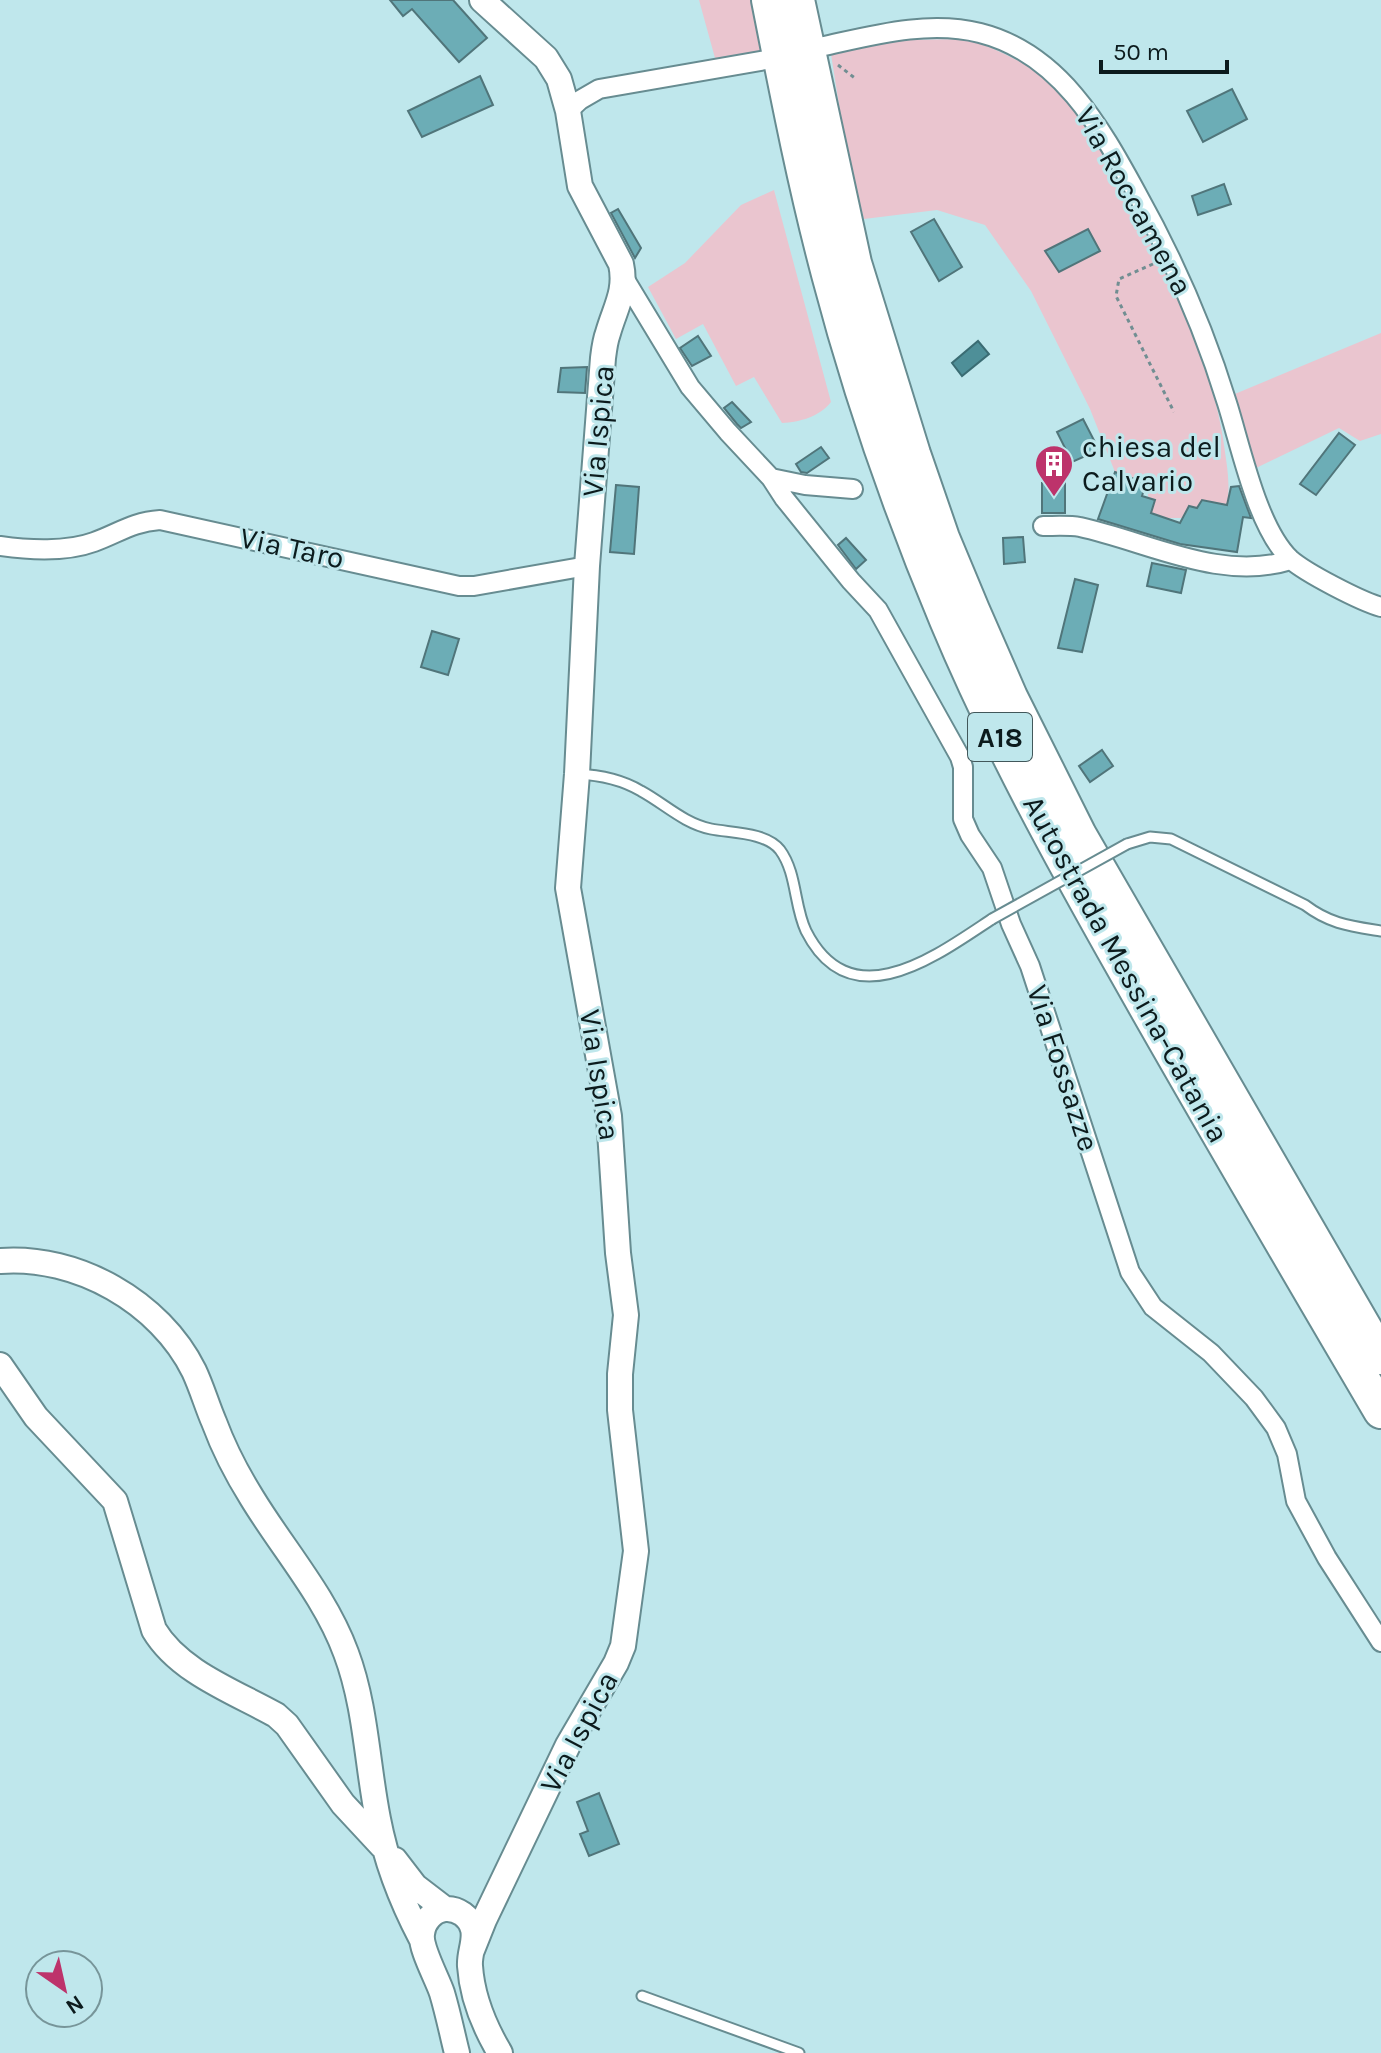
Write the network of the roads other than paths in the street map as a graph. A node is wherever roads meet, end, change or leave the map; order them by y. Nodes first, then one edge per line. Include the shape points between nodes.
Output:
1 (482, 0) edge
2 (769, 0) edge
3 (797, 0) edge
4 (824, 46) dead end
5 (766, 60) dead end
6 (559, 79) junction
7 (599, 89) junction
8 (568, 111) junction
9 (624, 278) junction
10 (771, 478) junction
11 (853, 489) dead end
12 (1043, 526) dead end
13 (0, 546) edge
14 (1291, 560) junction
15 (587, 566) junction
16 (1381, 607) edge
17 (577, 774) junction
18 (1381, 931) edge
19 (0, 1261) edge
20 (1381, 1357) edge
21 (0, 1365) edge
22 (1381, 1411) edge
23 (1381, 1642) edge
24 (375, 1799) junction
25 (343, 1804) junction
26 (383, 1841) junction
27 (519, 1850) junction
28 (450, 1910) junction
29 (421, 1938) junction
30 (472, 1950) junction
31 (642, 1996) dead end
32 (457, 2053) edge
33 (500, 2053) edge
34 (799, 2053) edge

1 - 6 street via 546,58
2 - 22 highway, Autostrada Messina-Catania / A18 via 828,271 855,366 947,621 1057,848
3 - 20 highway, Autostrada Messina-Catania / A18 via 854,263 913,454 972,610 1079,835
4 - 14 street, Via Roccamena via 942,28 982,33 1044,65 1074,94 1098,124 1171,256 1202,326 1264,516
5 - 7 street
6 - 7 street
6 - 8 street
7 - 8 street
8 - 9 street via 580,186
9 - 10 street via 690,387
9 - 15 street, Via Ispica via 603,358
10 - 11 street
10 - 23 street, Via Fossazze via 878,610 960,757 963,819 992,868 1030,966 1130,1272 1153,1307 1211,1353 1276,1428 1296,1501
12 - 14 street via 1078,526 1216,563
13 - 15 street, Via Taro via 84,545 140,522 160,520 459,586
14 - 16 street, Via Roccamena
15 - 17 street, Via Ispica
17 - 18 lane, bridge via 617,779 681,818 765,839 779,849 805,929 830,965 847,973 899,973 1127,844 1150,837 1171,839 1322,918
17 - 27 street, Via Ispica via 568,888 609,1116 626,1315 620,1410 636,1551 623,1646 568,1745
19 - 24 street via 61,1266 94,1278 128,1296 179,1346 230,1460 337,1631 358,1689
21 - 25 street via 36,1417 115,1501 154,1630 164,1647 276,1715 300,1740
24 - 25 street
24 - 26 street
25 - 26 street
26 - 28 street via 415,1886
26 - 29 street via 388,1866
27 - 28 street via 484,1893
27 - 30 street
28 - 29 street via 433,1914
28 - 30 street via 466,1916 473,1926
29 - 32 street
30 - 33 street via 475,1999
31 - 34 lane

